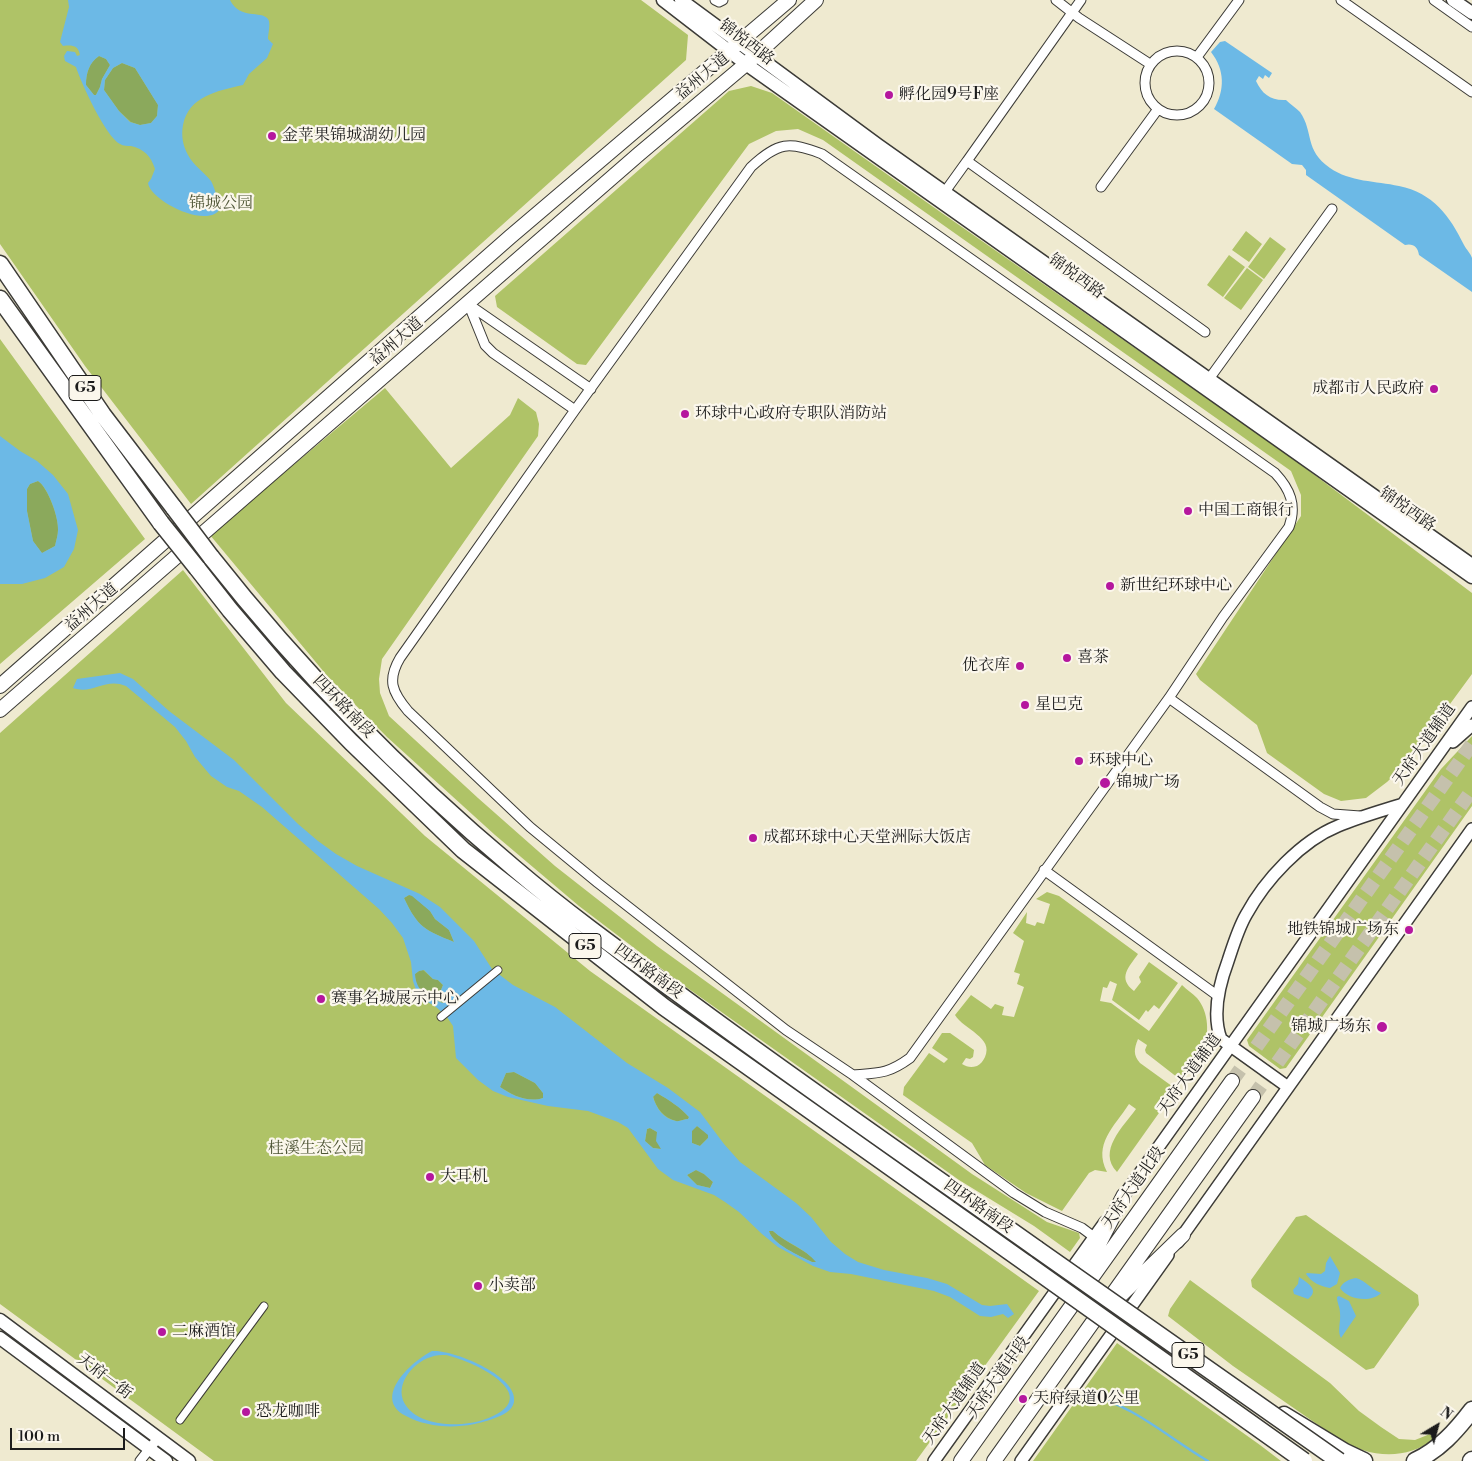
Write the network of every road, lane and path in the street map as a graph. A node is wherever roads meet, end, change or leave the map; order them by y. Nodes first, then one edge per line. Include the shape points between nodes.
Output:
1 (663, 0) edge
2 (681, 0) edge
3 (715, 0) edge
4 (723, 0) edge
5 (789, 0) edge
6 (816, 0) edge
7 (1056, 0) edge
8 (1081, 0) edge
9 (1239, 0) edge
10 (1341, 0) edge
11 (1434, 0) edge
12 (1454, 0) edge
13 (1469, 7) edge
14 (1072, 12) junction
15 (1472, 27) edge
16 (733, 46) junction
17 (1197, 57) junction
18 (751, 59) junction
19 (1150, 64) junction
20 (1472, 92) edge
21 (1158, 109) junction
22 (967, 161) junction
23 (1101, 187) dead end
24 (944, 192) junction
25 (1332, 209) dead end
26 (0, 264) edge
27 (0, 299) edge
28 (468, 304) junction
29 (1205, 332) dead end
30 (1209, 378) junction
31 (591, 389) junction
32 (575, 410) junction
33 (1472, 565) edge
34 (1472, 577) edge
35 (0, 686) edge
36 (1170, 698) junction
37 (1472, 707) edge
38 (0, 710) edge
39 (1472, 725) edge
40 (1436, 758) junction
41 (1403, 804) junction
42 (1365, 816) junction
43 (1472, 829) edge
44 (1044, 870) junction
45 (498, 970) dead end
46 (1218, 996) junction
47 (441, 1018) dead end
48 (1230, 1046) junction
49 (853, 1075) junction
50 (1232, 1081) tunnel mouth
51 (1288, 1087) junction
52 (1253, 1097) tunnel mouth
53 (1124, 1195) junction
54 (1183, 1235) junction
55 (1094, 1237) junction
56 (264, 1306) dead end
57 (1065, 1315) junction
58 (0, 1320) edge
59 (1086, 1331) junction
60 (0, 1338) edge
61 (1216, 1374) junction
62 (1467, 1416) edge
63 (180, 1420) dead end
64 (1263, 1432) junction
65 (158, 1438) junction
66 (170, 1447) junction
67 (150, 1449) junction
68 (162, 1460) edge
69 (140, 1461) edge
70 (189, 1461) edge
71 (934, 1461) edge
72 (961, 1461) edge
73 (994, 1461) edge
74 (1021, 1461) edge
75 (1296, 1461) edge
76 (1304, 1461) edge
77 (1339, 1461) edge
78 (1364, 1461) edge
79 (1415, 1461) edge

1 - 16 main road, 锦悦西路
2 - 16 main road, 锦悦西路
3 - 4 street
5 - 16 main road, 益州大道
6 - 18 main road, 益州大道
7 - 14 street
8 - 14 street
9 - 17 street
10 - 20 street
11 - 15 street
12 - 13 main road
14 - 19 street
14 - 22 street
16 - 18 main road, 锦悦西路
16 - 35 main road, 益州大道 via 502,244
17 - 19 street via 1182,51 1167,52
17 - 21 street via 1204,65 1209,80 1202,105 1194,111 1176,115
18 - 24 main road, 锦悦西路
18 - 28 main road, 益州大道
18 - 34 main road, 锦悦西路
19 - 21 street via 1144,83 1148,98
21 - 23 street
22 - 24 street
22 - 29 street
24 - 30 main road, 锦悦西路
25 - 30 street
26 - 61 highway, 四环路南段 / G5, bridge via 103,414 211,557 341,706 418,782 513,868 589,929
27 - 64 highway, 四环路南段 / G5, bridge via 161,523 230,610 283,672 463,850 664,1007
28 - 31 street
28 - 32 street via 485,345 493,353
28 - 38 main road, 益州大道
30 - 33 main road, 锦悦西路
31 - 32 street
31 - 36 street via 751,167 766,153 784,146 802,146 822,154 1275,473 1286,484 1292,502 1289,527 1223,617
32 - 49 street via 400,658 394,668 394,690 408,711 530,827 786,1030
36 - 42 street via 1320,807 1333,814
36 - 44 street
37 - 40 street, 天府大道辅道
39 - 40 street
40 - 41 street, 天府大道辅道
41 - 42 street
41 - 48 street, 天府大道辅道
42 - 46 street via 1310,842 1262,889 1233,946
43 - 51 street
44 - 46 street
44 - 49 street via 910,1058 895,1069
45 - 47 street
46 - 48 street via 1217,1028 1221,1039
48 - 51 street
48 - 53 street, 天府大道辅道
49 - 55 street via 1014,1193
50 - 57 main road, 天府大道北段
51 - 54 street
52 - 59 main road
53 - 55 street, 天府大道辅道
53 - 57 main road
54 - 59 main road
54 - 74 street
55 - 71 street, 天府大道辅道
56 - 63 street
57 - 72 main road, 天府大道中段
58 - 65 main road, 天府一街
59 - 73 main road
60 - 67 main road, 天府一街
61 - 77 highway, 四环路南段 / G5, bridge
61 - 78 highway, bridge
62 - 79 highway via 1433,1451
64 - 75 highway, bridge
64 - 76 highway, 四环路南段 / G5, bridge
65 - 66 main road, 天府一街
65 - 67 street
66 - 68 street
66 - 70 main road, 天府一街
67 - 68 main road, 天府一街
67 - 69 street

